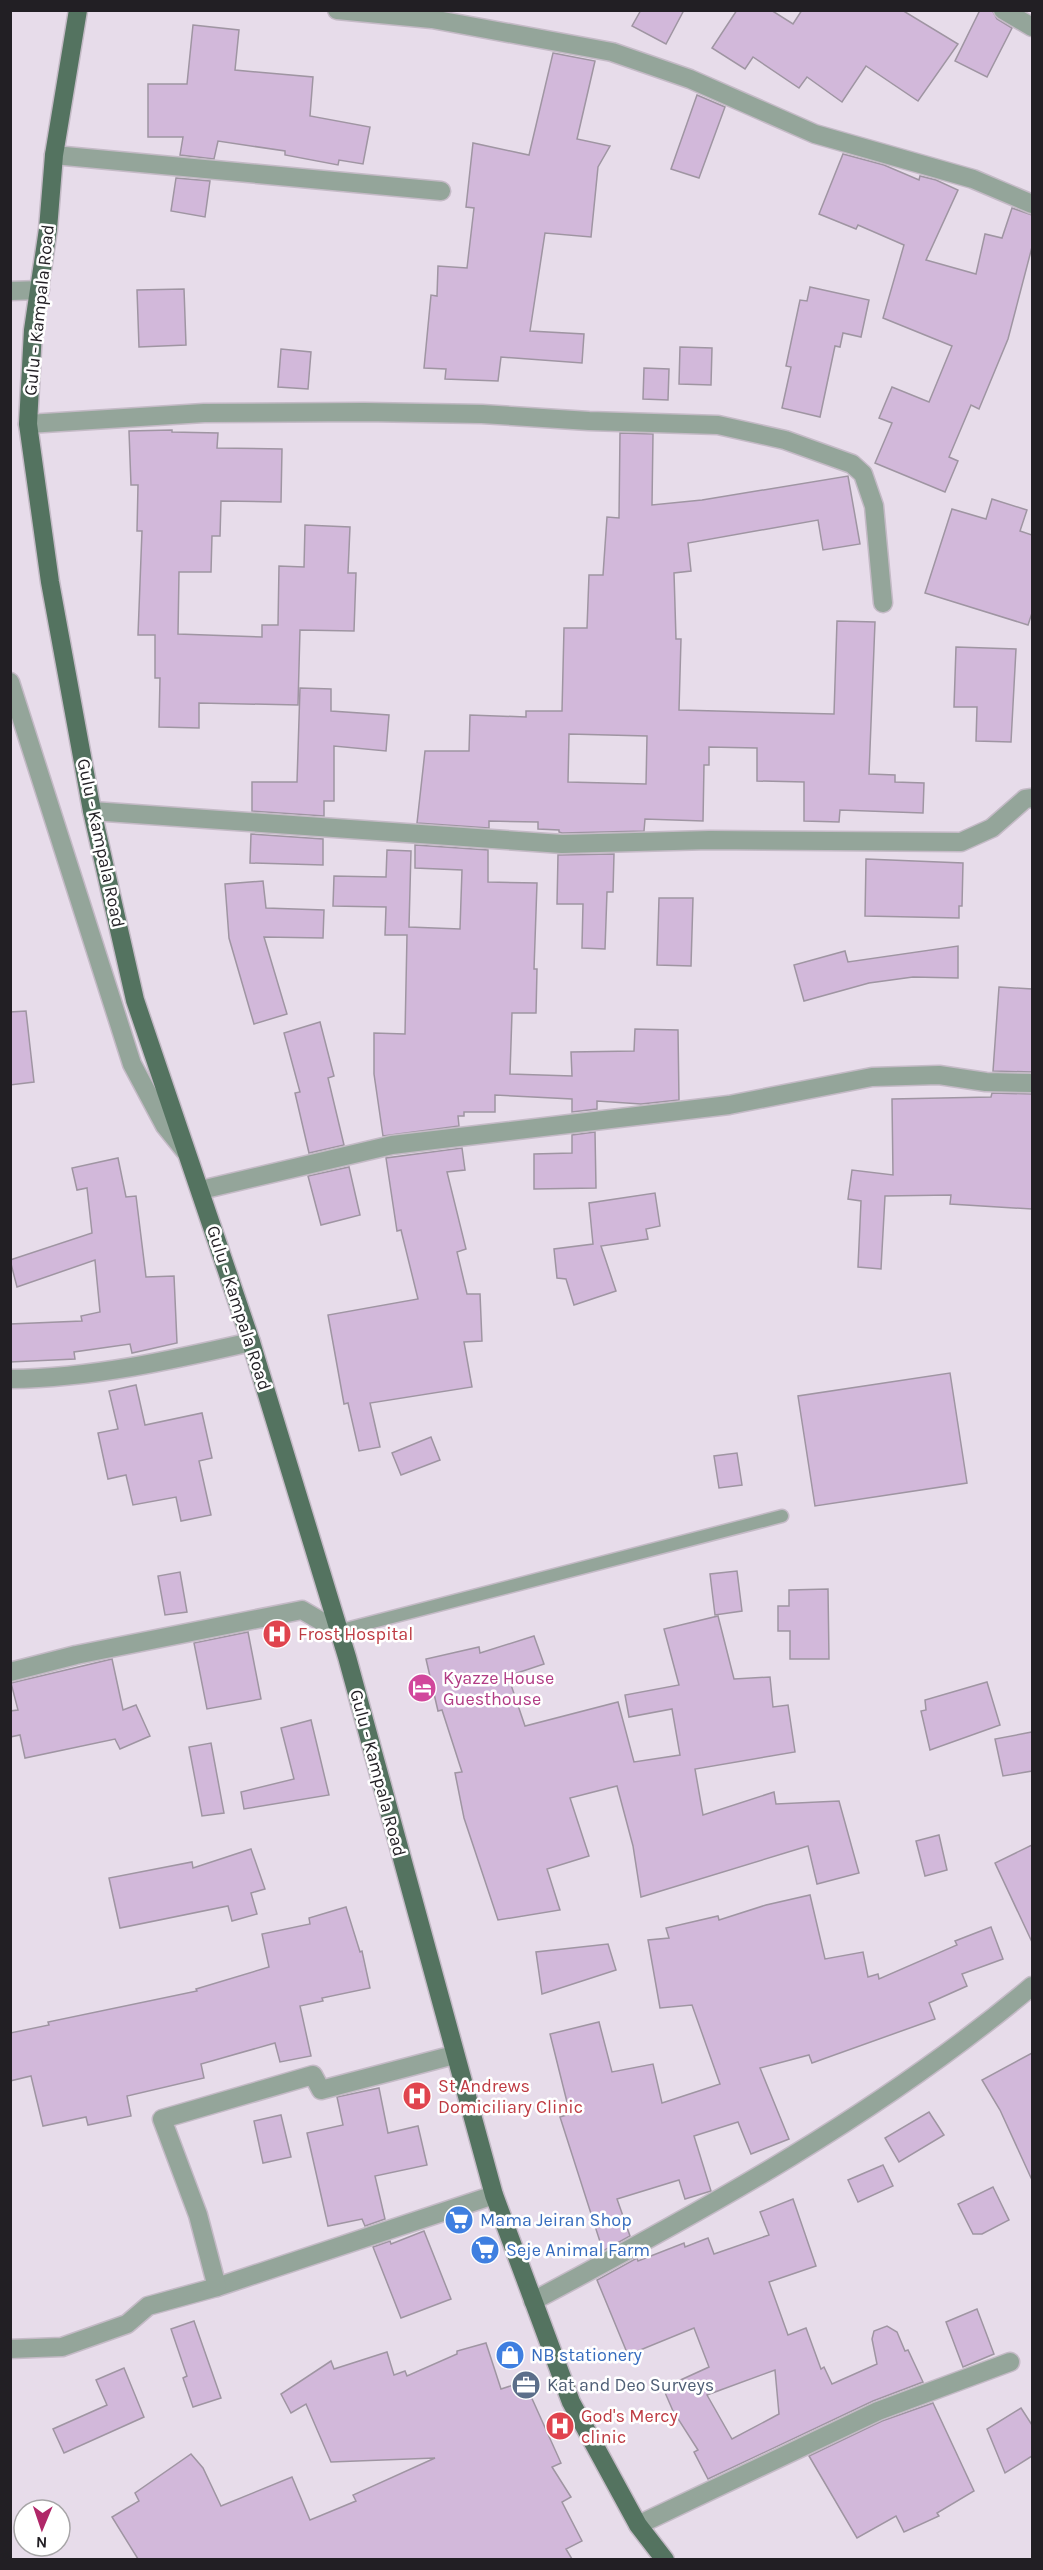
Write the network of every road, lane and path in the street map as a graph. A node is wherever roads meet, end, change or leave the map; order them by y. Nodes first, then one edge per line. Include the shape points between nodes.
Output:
1 (78, 10) edge
2 (338, 10) edge
3 (1003, 10) edge
4 (1032, 27) edge
5 (54, 156) junction
6 (441, 191) dead end
7 (1032, 204) edge
8 (40, 290) junction
9 (10, 291) edge
10 (28, 424) junction
11 (883, 603) dead end
12 (10, 682) edge
13 (1032, 798) edge
14 (92, 811) junction
15 (1032, 1083) edge
16 (189, 1156) junction
17 (201, 1190) junction
18 (251, 1342) junction
19 (10, 1380) edge
20 (782, 1516) dead end
21 (338, 1631) junction
22 (10, 1672) edge
23 (1032, 1986) edge
24 (454, 2055) junction
25 (494, 2195) junction
26 (217, 2287) junction
27 (533, 2301) junction
28 (10, 2349) edge
29 (1010, 2362) dead end
30 (638, 2525) junction
31 (665, 2559) edge

1 - 5 main road, Gulu - Kampala Road
2 - 7 street via 432,19 612,52 690,79 815,134 973,179
3 - 4 street
5 - 6 street
5 - 8 main road, Gulu - Kampala Road
8 - 9 street
8 - 10 main road, Gulu - Kampala Road via 33,330
10 - 11 street via 204,413 364,412 717,424 785,440 852,464 863,474 874,506
10 - 14 main road, Gulu - Kampala Road via 50,582
12 - 16 street via 132,1064 165,1126
13 - 14 street via 1025,799 992,828 961,842 710,840 562,844
14 - 16 main road, Gulu - Kampala Road via 135,1000
15 - 17 street via 939,1075 872,1077 729,1105 392,1145
16 - 17 main road, Gulu - Kampala Road
17 - 18 main road, Gulu - Kampala Road
18 - 19 street via 138,1367
18 - 21 main road, Gulu - Kampala Road
20 - 21 lane
21 - 22 street via 302,1610
21 - 24 main road, Gulu - Kampala Road
23 - 27 street via 870,2106 699,2213
24 - 25 main road, Gulu - Kampala Road
24 - 26 street via 321,2090 313,2075 162,2119 198,2214
25 - 26 street
25 - 27 main road, Gulu - Kampala Road
26 - 28 street via 148,2306 127,2324 62,2347
27 - 30 main road, Gulu - Kampala Road via 571,2402
29 - 30 street via 878,2411
30 - 31 main road, Gulu - Kampala Road

